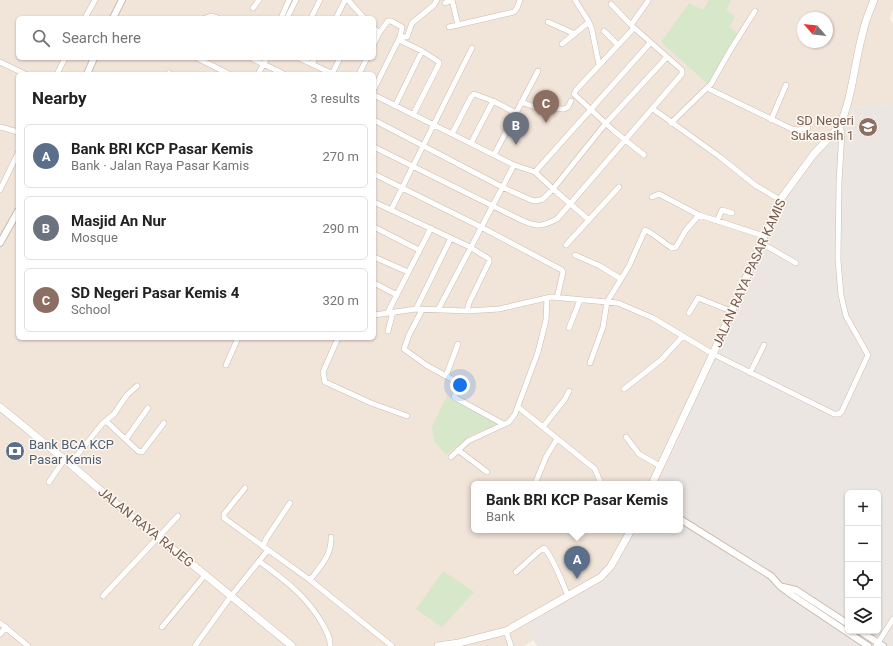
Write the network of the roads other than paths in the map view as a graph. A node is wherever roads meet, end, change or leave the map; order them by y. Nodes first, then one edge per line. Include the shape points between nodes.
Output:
1 (95, 0) edge
2 (122, 0) edge
3 (259, 0) edge
4 (289, 0) edge
5 (296, 0) edge
6 (320, 0) edge
7 (346, 0) edge
8 (437, 0) edge
9 (451, 0) edge
10 (520, 0) edge
11 (575, 0) edge
12 (874, 0) edge
13 (648, 1) dead end
14 (445, 3) dead end
15 (611, 4) dead end
16 (253, 8) dead end
17 (755, 11) dead end
18 (87, 16) edge
19 (114, 16) edge
20 (281, 16) edge
21 (288, 16) edge
22 (312, 16) edge
23 (337, 16) edge
24 (361, 16) edge
25 (548, 22) dead end
26 (589, 22) junction
27 (458, 25) junction
28 (633, 26) junction
29 (449, 28) dead end
30 (376, 30) edge
31 (604, 31) dead end
32 (379, 33) junction
33 (575, 34) junction
34 (401, 35) junction
35 (376, 40) edge
36 (650, 43) junction
37 (562, 44) dead end
38 (618, 45) junction
39 (472, 48) dead end
40 (422, 51) junction
41 (666, 57) junction
42 (64, 60) edge
43 (93, 60) edge
44 (201, 60) edge
45 (255, 60) edge
46 (266, 60) edge
47 (303, 60) edge
48 (314, 60) edge
49 (339, 60) edge
50 (366, 60) edge
51 (0, 62) edge
52 (263, 64) junction
53 (312, 64) junction
54 (599, 65) junction
55 (538, 71) dead end
56 (21, 72) edge
57 (58, 72) edge
58 (88, 72) edge
59 (225, 72) edge
60 (259, 72) edge
61 (280, 72) edge
62 (328, 72) edge
63 (333, 72) edge
64 (360, 72) edge
65 (376, 85) edge
66 (786, 85) dead end
67 (707, 88) junction
68 (376, 96) edge
69 (493, 101) junction
70 (571, 101) dead end
71 (521, 102) junction
72 (395, 106) junction
73 (591, 108) junction
74 (653, 109) junction
75 (516, 113) junction
76 (413, 115) junction
77 (771, 120) junction
78 (376, 121) edge
79 (671, 122) junction
80 (606, 123) junction
81 (434, 125) junction
82 (839, 127) junction
83 (0, 128) edge
84 (808, 128) dead end
85 (16, 132) edge
86 (452, 134) junction
87 (624, 139) junction
88 (471, 144) junction
89 (424, 146) junction
90 (376, 148) edge
91 (494, 155) junction
92 (644, 155) dead end
93 (16, 157) edge
94 (514, 165) junction
95 (413, 166) junction
96 (535, 172) junction
97 (376, 175) edge
98 (619, 186) dead end
99 (502, 187) junction
100 (403, 189) junction
101 (553, 189) junction
102 (0, 190) edge
103 (652, 197) dead end
104 (780, 200) junction
105 (376, 203) edge
106 (570, 204) junction
107 (492, 206) junction
108 (392, 210) junction
109 (732, 213) dead end
110 (16, 215) edge
111 (699, 215) junction
112 (589, 220) junction
113 (717, 221) junction
114 (376, 228) edge
115 (431, 228) junction
116 (481, 228) junction
117 (764, 236) junction
118 (451, 238) junction
119 (0, 243) edge
120 (761, 243) junction
121 (566, 245) dead end
122 (470, 247) junction
123 (419, 250) junction
124 (575, 254) dead end
125 (376, 257) edge
126 (796, 263) dead end
127 (408, 272) junction
128 (621, 279) junction
129 (376, 284) edge
130 (397, 295) junction
131 (547, 298) junction
132 (558, 298) junction
133 (580, 300) junction
134 (607, 302) junction
135 (419, 309) junction
136 (438, 310) junction
137 (467, 310) junction
138 (731, 311) junction
139 (390, 312) junction
140 (689, 313) dead end
141 (376, 316) edge
142 (569, 328) dead end
143 (388, 331) dead end
144 (683, 336) junction
145 (237, 340) edge
146 (337, 340) edge
147 (458, 344) dead end
148 (764, 345) dead end
149 (713, 354) junction
150 (590, 364) dead end
151 (226, 365) dead end
152 (750, 373) junction
153 (446, 376) junction
154 (137, 386) dead end
155 (624, 389) dead end
156 (569, 391) dead end
157 (0, 407) edge
158 (518, 407) junction
159 (148, 408) dead end
160 (407, 416) dead end
161 (106, 421) junction
162 (164, 423) dead end
163 (503, 424) junction
164 (543, 427) junction
165 (626, 437) dead end
166 (126, 439) junction
167 (557, 439) junction
168 (458, 450) junction
169 (451, 457) dead end
170 (64, 459) junction
171 (70, 464) junction
172 (660, 466) junction
173 (487, 472) dead end
174 (536, 481) edge
175 (600, 481) edge
176 (653, 481) edge
177 (49, 482) dead end
178 (245, 488) dead end
179 (290, 503) dead end
180 (178, 516) dead end
181 (683, 521) edge
182 (629, 533) edge
183 (331, 537) dead end
184 (158, 538) junction
185 (266, 549) junction
186 (259, 561) junction
187 (516, 572) dead end
188 (205, 574) junction
189 (310, 580) junction
190 (780, 586) junction
191 (103, 596) dead end
192 (230, 596) junction
193 (568, 596) junction
194 (893, 619) edge
195 (845, 622) edge
196 (0, 623) edge
197 (6, 626) junction
198 (162, 627) dead end
199 (506, 631) junction
200 (0, 634) edge
201 (864, 634) edge
202 (25, 645) edge
203 (880, 645) edge
204 (195, 646) edge
205 (292, 646) edge
206 (330, 646) edge
207 (392, 646) edge
208 (438, 646) edge
209 (511, 646) edge
210 (868, 646) edge

1 - 18 street
2 - 19 street
3 - 16 street
4 - 20 street
5 - 21 street
6 - 22 street
7 - 23 street
7 - 24 street
8 - 34 street via 412,23 407,36
9 - 14 street
9 - 27 street
10 - 27 street via 514,12
11 - 26 street
12 - 82 main road, JALAN RAYA PASAR KAMIS via 863,31 848,105
13 - 28 street
15 - 28 street
17 - 67 street
25 - 33 street
26 - 33 street
26 - 54 street
27 - 29 street
28 - 36 street
28 - 38 street
30 - 32 street
31 - 38 street
32 - 34 street via 390,20 401,26
32 - 35 street
33 - 37 street
34 - 40 street
34 - 65 street
36 - 41 street
36 - 73 street
38 - 54 street
39 - 81 street
40 - 72 street
40 - 76 street via 440,64
41 - 74 street via 682,70 682,74
41 - 80 street
42 - 57 street
43 - 58 street
44 - 59 street
45 - 52 street
46 - 52 street
47 - 53 street
48 - 53 street
49 - 63 street
50 - 64 street
51 - 56 street
52 - 60 street
52 - 61 street
53 - 62 street
54 - 73 street via 574,94
55 - 71 street
66 - 77 street
67 - 77 street
67 - 79 street
68 - 72 street
69 - 75 street
69 - 86 street via 473,94
69 - 88 street
70 - 71 street via 564,109 538,108
71 - 75 street
72 - 76 street
73 - 80 street
73 - 96 street
74 - 79 street
74 - 87 street
75 - 91 street
76 - 81 street
77 - 84 street via 792,129
78 - 89 street
79 - 104 street via 755,185
80 - 87 street
80 - 101 street
81 - 86 street
81 - 89 street
82 - 104 main road, JALAN RAYA PASAR KAMIS via 813,155
82 - 152 street via 842,132 838,260 841,295 846,316 868,355 839,414 834,414
83 - 85 street
86 - 88 street
87 - 92 street
87 - 106 street
88 - 91 street
89 - 95 street
89 - 99 street
90 - 95 street
91 - 94 street
93 - 102 street
94 - 96 street
94 - 99 street
95 - 100 street
95 - 107 street
96 - 101 street
97 - 100 street
98 - 112 street
99 - 101 street via 536,201 544,199
99 - 107 street
100 - 108 street
100 - 116 street
101 - 106 street
103 - 111 street via 659,194
104 - 117 main road, JALAN RAYA PASAR KAMIS
105 - 108 street
106 - 107 street via 557,219 539,226
106 - 112 street
107 - 116 street
108 - 115 street
109 - 113 street via 722,210
110 - 119 street
111 - 113 street
111 - 128 street via 676,247 672,248 645,230
112 - 121 street
113 - 117 street
114 - 123 street
115 - 118 street
115 - 123 street
116 - 122 street
116 - 132 street via 562,271
117 - 120 main road, JALAN RAYA PASAR KAMIS
118 - 122 street
118 - 135 street
120 - 126 street
120 - 138 main road, JALAN RAYA PASAR KAMIS
122 - 136 street
122 - 137 street via 489,259 489,262
123 - 127 street
124 - 128 street
125 - 127 street
127 - 130 street
128 - 134 street
129 - 130 street
130 - 139 street
131 - 132 street
131 - 137 street via 499,309
131 - 158 street via 546,320 538,352
132 - 133 street
133 - 134 street
133 - 142 street
134 - 144 street via 618,303 638,311
134 - 150 street via 602,328
135 - 136 street
135 - 139 street
135 - 153 street via 404,349
136 - 137 street
138 - 140 street via 698,298
138 - 149 main road, JALAN RAYA PASAR KAMIS
139 - 141 street
139 - 143 street
144 - 149 street
144 - 155 street via 661,360
145 - 151 street
146 - 160 street via 323,372 325,382
147 - 153 street
148 - 152 street
149 - 152 street
149 - 172 main road, JALAN RAYA PASAR KAMIS
153 - 163 street via 460,383 454,397
154 - 161 street
156 - 164 street
157 - 170 main road, JALAN RAYA RAJEG
158 - 163 street via 512,419
158 - 164 street
159 - 166 street
161 - 166 street
161 - 171 street
162 - 166 street via 142,452
163 - 168 street via 468,441
164 - 167 street
165 - 172 street via 640,454
167 - 174 street
167 - 175 street via 595,469
168 - 169 street
168 - 173 street
170 - 171 main road, JALAN RAYA RAJEG
170 - 177 street
171 - 184 main road, JALAN RAYA RAJEG
172 - 176 main road, JALAN RAYA PASAR KAMIS
178 - 185 street via 224,517
179 - 185 street via 266,539
180 - 184 street
181 - 190 street via 771,576
182 - 193 main road via 606,572
183 - 189 street via 327,557
184 - 188 main road, JALAN RAYA RAJEG
184 - 191 street
185 - 186 street
185 - 189 street
186 - 192 street
186 - 206 street via 304,597 326,630
187 - 193 street via 544,548
188 - 192 main road, JALAN RAYA RAJEG
188 - 198 street
189 - 207 street
190 - 195 street via 796,590
190 - 210 street
192 - 204 street
192 - 205 main road, JALAN RAYA RAJEG
193 - 199 main road
194 - 203 street
196 - 197 street
197 - 200 street
197 - 202 street
199 - 208 main road
199 - 209 street
201 - 203 street

